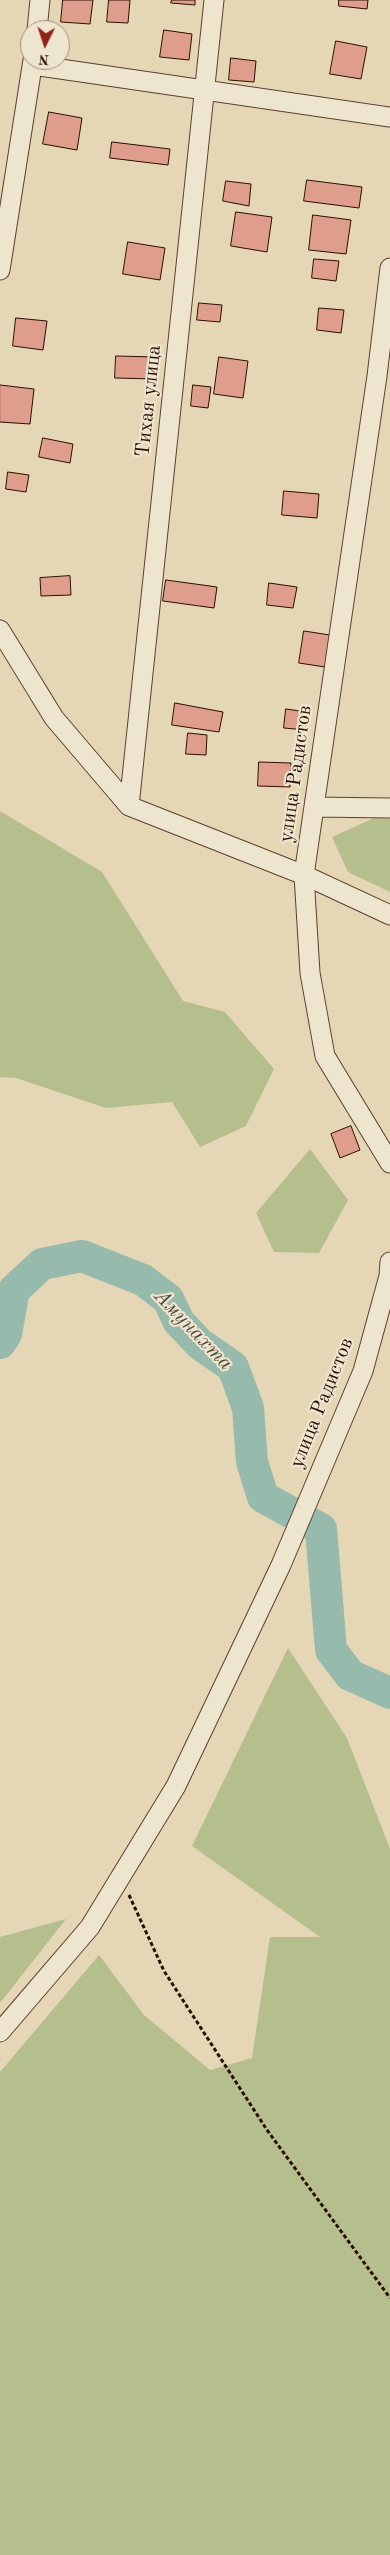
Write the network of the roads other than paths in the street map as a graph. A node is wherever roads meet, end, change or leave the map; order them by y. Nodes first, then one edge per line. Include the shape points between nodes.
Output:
1 (40, 0) edge
2 (214, 0) edge
3 (37, 20) edge
4 (70, 68) edge
5 (32, 70) edge
6 (204, 90) junction
7 (390, 117) edge
8 (390, 268) edge
9 (0, 270) edge
10 (384, 376) edge
11 (0, 630) edge
12 (129, 806) junction
13 (314, 807) junction
14 (390, 808) edge
15 (304, 875) junction
16 (390, 915) edge
17 (390, 1164) edge
18 (390, 1262) edge
19 (0, 2032) edge

1 - 3 street
2 - 6 street, Тихая улица
4 - 6 street
5 - 9 street
6 - 7 street
6 - 12 street, Тихая улица
8 - 10 street, улица Радистов
10 - 13 street, улица Радистов
11 - 12 street via 54,718
12 - 15 street
13 - 14 street
13 - 15 street, улица Радистов
15 - 16 street
15 - 17 street, улица Радистов via 310,973 326,1056
18 - 19 street, улица Радистов via 363,1371 281,1565 176,1786 90,1927

